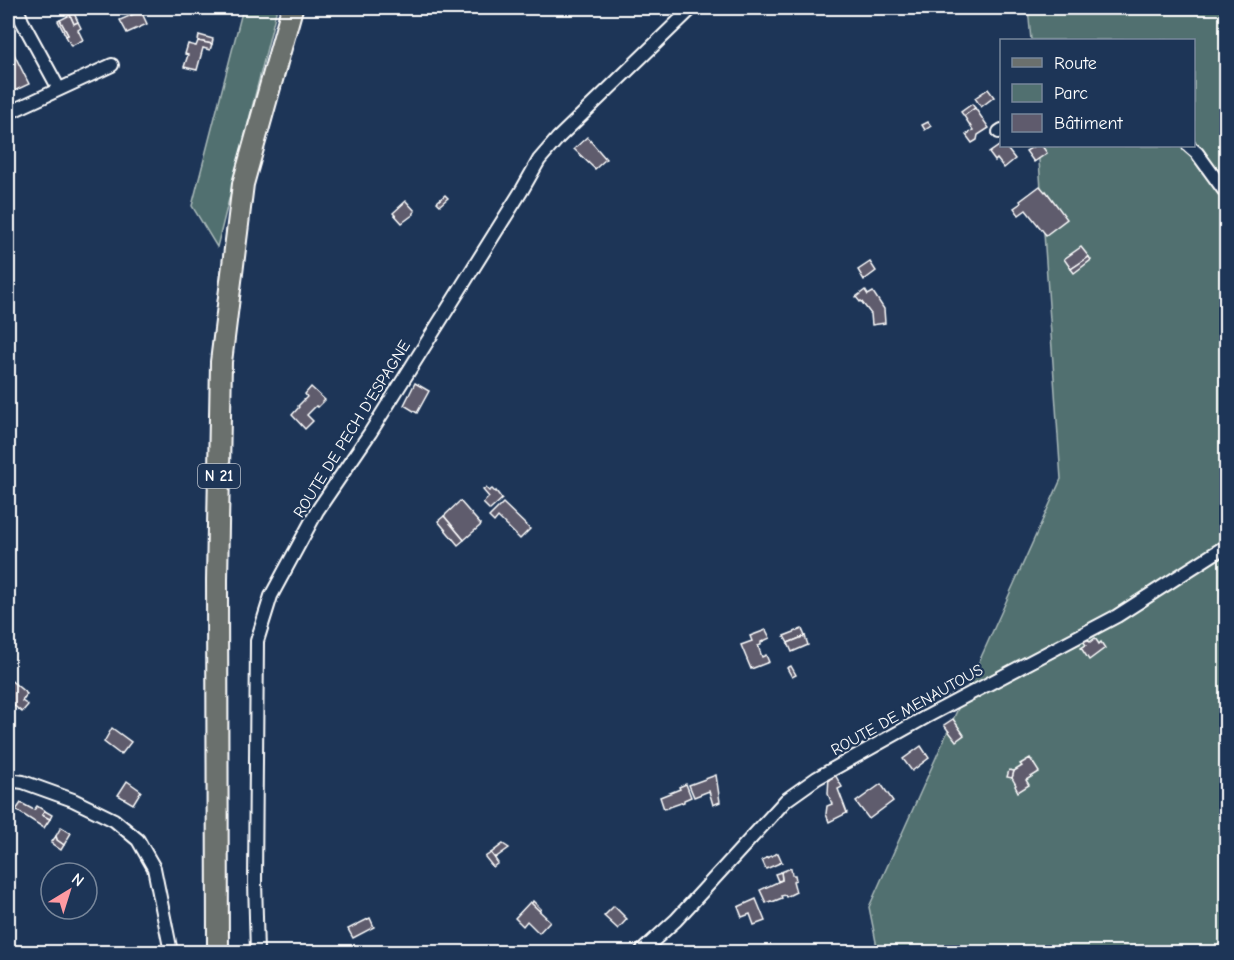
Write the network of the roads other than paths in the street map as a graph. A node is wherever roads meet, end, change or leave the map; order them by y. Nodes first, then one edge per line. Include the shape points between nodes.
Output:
1 (17, 8) edge
2 (292, 8) edge
3 (692, 8) edge
4 (112, 64) dead end
5 (59, 89) junction
6 (8, 113) edge
7 (1190, 147) edge
8 (1227, 193) edge
9 (1227, 546) edge
10 (8, 780) edge
11 (171, 952) edge
12 (218, 952) edge
13 (257, 952) edge
14 (641, 952) edge

1 - 5 street
2 - 12 main road, N 21 via 243,184 221,362
3 - 13 street, ROUTE DE PECH D'ESPAGNE via 539,159 317,511 271,596 256,641
4 - 5 street
5 - 6 street
7 - 8 street
9 - 14 street, ROUTE DE MENAUTOUS via 1117,616 817,778 786,800 676,920
10 - 11 street via 73,800 114,820 138,840 154,868

